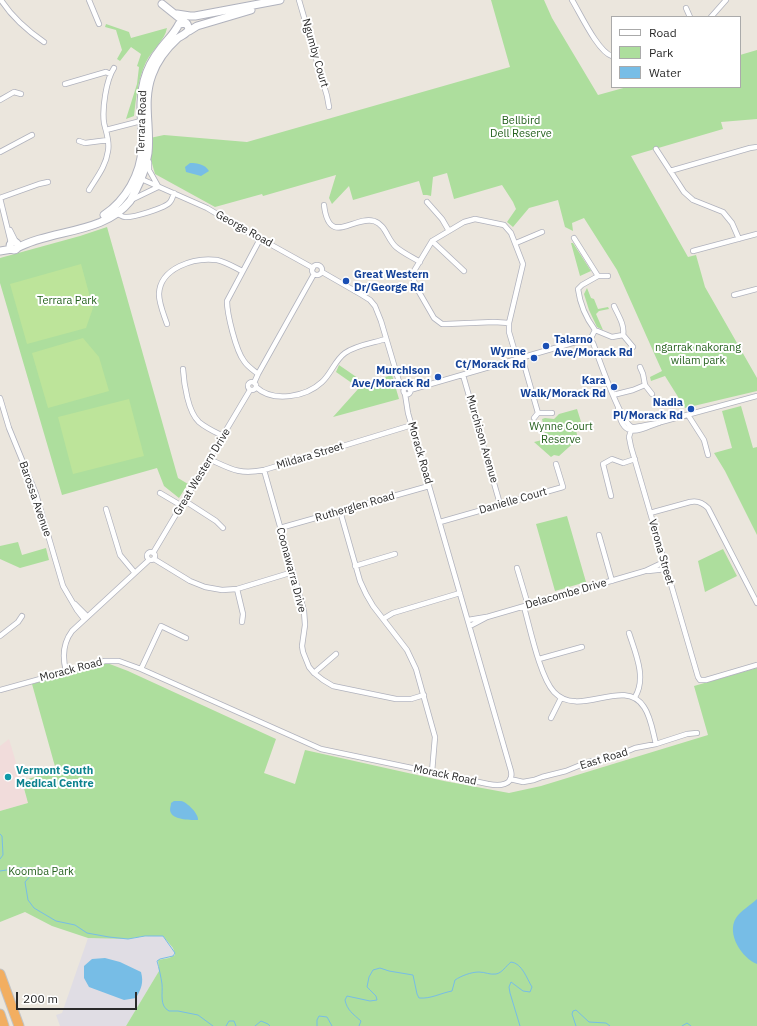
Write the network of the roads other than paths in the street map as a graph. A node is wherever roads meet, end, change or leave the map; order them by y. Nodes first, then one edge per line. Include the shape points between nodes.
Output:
1 (1, 0) edge
2 (89, 0) edge
3 (281, 0) edge
4 (299, 0) edge
5 (572, 0) edge
6 (726, 0) edge
7 (160, 2) edge
8 (686, 8) dead end
9 (175, 13) junction
10 (215, 13) junction
11 (689, 16) edge
12 (713, 16) edge
13 (99, 24) dead end
14 (178, 27) junction
15 (186, 28) junction
16 (44, 42) dead end
17 (611, 56) edge
18 (114, 68) dead end
19 (110, 74) junction
20 (65, 84) dead end
21 (21, 94) dead end
22 (0, 100) edge
23 (329, 107) dead end
24 (144, 122) junction
25 (106, 130) junction
26 (32, 135) dead end
27 (108, 140) junction
28 (79, 141) dead end
29 (757, 147) edge
30 (656, 149) dead end
31 (0, 152) edge
32 (148, 152) junction
33 (670, 171) junction
34 (138, 178) junction
35 (48, 182) dead end
36 (158, 187) junction
37 (90, 190) dead end
38 (174, 193) junction
39 (0, 198) edge
40 (130, 201) junction
41 (427, 202) dead end
42 (324, 205) dead end
43 (116, 213) junction
44 (88, 225) junction
45 (449, 231) junction
46 (542, 232) dead end
47 (757, 234) edge
48 (574, 238) dead end
49 (739, 239) junction
50 (260, 241) junction
51 (432, 241) junction
52 (516, 243) junction
53 (14, 245) junction
54 (0, 251) edge
55 (693, 251) dead end
56 (420, 262) junction
57 (313, 268) junction
58 (242, 271) junction
59 (464, 271) dead end
60 (322, 272) junction
61 (314, 274) junction
62 (598, 276) junction
63 (608, 276) dead end
64 (757, 290) edge
65 (734, 295) dead end
66 (614, 306) dead end
67 (509, 323) junction
68 (167, 324) dead end
69 (595, 330) junction
70 (623, 335) junction
71 (386, 339) junction
72 (590, 340) junction
73 (633, 347) dead end
74 (522, 357) junction
75 (517, 359) junction
76 (640, 367) dead end
77 (183, 369) dead end
78 (258, 374) junction
79 (463, 375) junction
80 (255, 385) junction
81 (645, 385) junction
82 (404, 391) junction
83 (652, 394) dead end
84 (613, 395) junction
85 (757, 396) edge
86 (0, 398) edge
87 (552, 412) dead end
88 (538, 413) junction
89 (688, 415) junction
90 (534, 418) dead end
91 (412, 425) junction
92 (631, 429) junction
93 (223, 436) junction
94 (708, 455) dead end
95 (209, 459) junction
96 (635, 459) junction
97 (556, 464) dead end
98 (264, 470) junction
99 (429, 486) junction
100 (160, 493) dead end
101 (612, 496) dead end
102 (185, 501) junction
103 (500, 504) junction
104 (182, 506) junction
105 (106, 509) dead end
106 (340, 512) junction
107 (650, 514) junction
108 (440, 522) junction
109 (223, 528) dead end
110 (280, 528) junction
111 (598, 535) dead end
112 (153, 553) junction
113 (395, 554) dead end
114 (154, 559) junction
115 (149, 560) junction
116 (664, 562) junction
117 (355, 566) junction
118 (517, 568) dead end
119 (666, 569) junction
120 (293, 572) junction
121 (645, 572) junction
122 (135, 573) junction
123 (612, 581) junction
124 (237, 589) junction
125 (460, 593) junction
126 (757, 603) edge
127 (526, 606) junction
128 (22, 616) dead end
129 (86, 617) junction
130 (487, 617) junction
131 (383, 620) junction
132 (468, 620) junction
133 (242, 622) dead end
134 (470, 626) junction
135 (629, 633) dead end
136 (0, 636) edge
137 (186, 638) dead end
138 (582, 647) dead end
139 (336, 654) dead end
140 (539, 659) junction
141 (757, 665) edge
142 (142, 669) junction
143 (66, 671) junction
144 (314, 673) junction
145 (0, 690) edge
146 (424, 695) junction
147 (635, 697) junction
148 (562, 698) junction
149 (551, 718) dead end
150 (697, 733) dead end
151 (656, 744) junction
152 (432, 772) junction
153 (510, 779) junction
154 (0, 974) edge
155 (0, 1014) edge
156 (4, 1026) edge
157 (19, 1026) edge

1 - 16 street via 9,12
2 - 13 street
3 - 10 street, Terrara Road
3 - 15 street, Terrara Road
4 - 23 street, Ngumby Court
5 - 17 street via 599,46
6 - 12 street
7 - 9 street
7 - 14 street via 176,20
8 - 11 street
9 - 10 street, Terrara Road via 190,16
9 - 15 street
10 - 15 street, Terrara Road
14 - 15 street via 181,23
14 - 15 street via 180,33
14 - 24 street, Terrara Road via 157,53 147,72 141,96
15 - 24 street, Terrara Road via 155,67 148,90
18 - 19 street
19 - 20 street via 106,72
19 - 25 street via 104,98
21 - 22 street via 14,92
24 - 25 street
24 - 32 street, Terrara Road
24 - 34 street, Terrara Road
25 - 27 street
26 - 31 street
27 - 28 street via 85,143
27 - 37 street via 109,149 103,168
29 - 33 street
30 - 33 street
32 - 34 street, Terrara Road
32 - 36 street, Terrara Road via 149,170
33 - 49 street via 684,192 693,200 723,212 732,223
34 - 36 street, George Road
34 - 40 street, Terrara Road
34 - 44 street, Terrara Road via 111,210
35 - 39 street
36 - 38 street, George Road
36 - 40 street
38 - 43 street via 171,202 165,206 130,217
38 - 50 street, George Road via 207,208
39 - 53 street
40 - 43 street, Terrara Road
41 - 45 street
42 - 56 street via 328,220 338,228 364,220 375,221 384,229 395,246
43 - 44 street, Terrara Road via 100,223
44 - 53 street, Terrara Road
45 - 51 street
45 - 52 street via 470,219 475,219 504,225
46 - 52 street
47 - 49 street
48 - 62 street
49 - 55 street
50 - 57 street, George Road
50 - 58 street
51 - 56 street
51 - 59 street
52 - 67 street via 524,264
53 - 54 street, Terrara Road
56 - 67 street via 414,271 414,280 438,322
57 - 60 street via 319,266
57 - 61 street
58 - 68 street via 226,263 210,260 182,265 171,271 163,280 159,292
58 - 78 street via 227,301 227,310 240,355 247,366
60 - 61 street
60 - 71 street via 370,300 379,314
61 - 78 street
62 - 63 street
62 - 69 street via 578,289 582,305
64 - 65 street
66 - 70 street via 624,330
67 - 75 street
69 - 70 street via 612,337
69 - 72 street
70 - 73 street
71 - 80 street via 344,353 322,382 302,394 278,396 267,393
71 - 82 street
72 - 74 street
72 - 84 street
74 - 75 street
74 - 88 street
75 - 79 street
76 - 81 street
77 - 93 street via 185,386 194,415 203,425
78 - 80 street
79 - 82 street via 410,390 408,394
79 - 103 street, Murchison Avenue
80 - 93 street, Great Western Drive
81 - 83 street
81 - 84 street
82 - 91 street, Morack Road
84 - 92 street
85 - 89 street
86 - 129 street, Barossa Avenue via 36,494 62,586 70,600
87 - 88 street
88 - 90 street
89 - 92 street
89 - 94 street via 704,440
91 - 98 street, Mildara Street
91 - 99 street, Morack Road
92 - 96 street, Verona Street via 629,437
93 - 95 street, Great Western Drive
95 - 98 street, Mildara Street via 235,471 250,473
95 - 102 street, Great Western Drive
96 - 101 street via 623,463 612,459 603,464
96 - 107 street, Verona Street
97 - 103 street, Danielle Court via 563,487
98 - 110 street, Coonawarra Drive
99 - 106 street, Rutherglen Road
99 - 108 street, Morack Road
100 - 104 street
102 - 104 street, Great Western Drive
102 - 109 street
103 - 108 street, Danielle Court
104 - 112 street, Great Western Drive
105 - 122 street via 120,555
106 - 110 street, Rutherglen Road
106 - 117 street
107 - 116 street, Verona Street
107 - 126 street via 694,501 704,504
108 - 125 street, Morack Road
110 - 120 street, Coonawarra Drive
111 - 123 street
112 - 114 street
112 - 115 street via 148,554
113 - 117 street
114 - 115 street
114 - 124 street via 205,587
115 - 122 street
116 - 119 street, Verona Street
116 - 121 street, Delacombe Drive
117 - 131 street via 366,594
118 - 127 street
119 - 121 street, Delacombe Drive
119 - 141 street, Verona Street via 700,680
120 - 124 street
120 - 144 street, Coonawarra Drive via 304,611 303,652
121 - 123 street, Delacombe Drive
122 - 129 street
123 - 127 street, Delacombe Drive
124 - 133 street via 243,614
125 - 131 street via 393,613
125 - 132 street, Morack Road
127 - 130 street, Delacombe Drive
127 - 140 street
128 - 136 street
129 - 143 street via 72,631 65,645 63,660
130 - 132 street, Delacombe Drive
130 - 134 street, Delacombe Drive
131 - 146 street via 407,650
132 - 134 street, Morack Road
134 - 153 street, Morack Road via 512,772
135 - 147 street via 640,672 640,683
137 - 142 street via 161,626
138 - 140 street
139 - 144 street
140 - 148 street via 546,680
142 - 143 street, Morack Road via 119,661 104,660
142 - 152 street, Morack Road via 321,749
143 - 145 street, Morack Road
144 - 146 street, Coonawarra Drive via 334,686 396,699 411,699
146 - 152 street via 435,737
147 - 148 street via 621,694 582,701
147 - 151 street via 645,707
148 - 149 street
150 - 151 street, East Road
151 - 153 street, East Road via 635,748 526,782
152 - 153 street, Morack Road via 496,785 505,784
154 - 157 highway
155 - 156 highway

